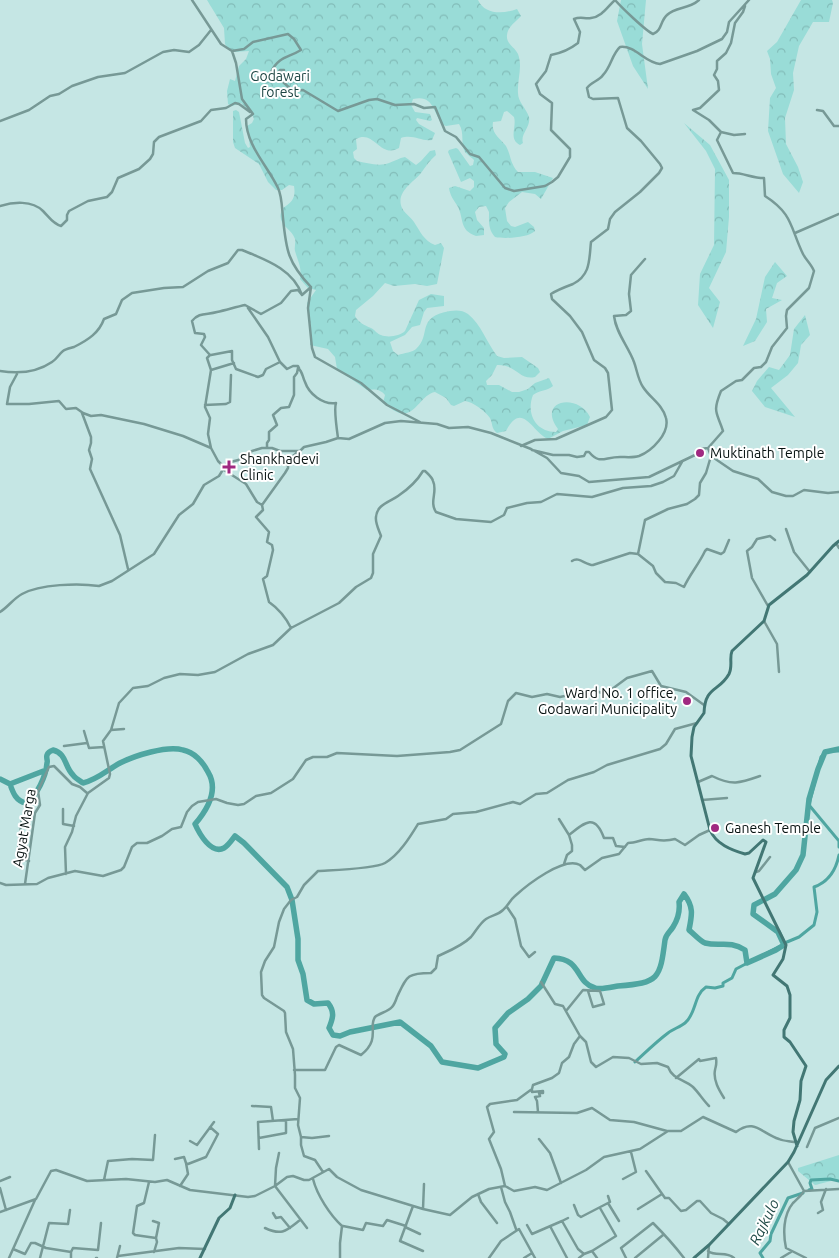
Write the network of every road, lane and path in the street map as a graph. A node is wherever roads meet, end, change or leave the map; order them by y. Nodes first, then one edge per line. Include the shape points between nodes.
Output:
1 (192, 0) edge
2 (699, 0) edge
3 (749, 0) edge
4 (746, 4) junction
5 (211, 30) junction
6 (232, 51) junction
7 (817, 110) dead end
8 (253, 114) junction
9 (0, 121) edge
10 (839, 126) edge
11 (721, 132) junction
12 (745, 134) dead end
13 (0, 206) edge
14 (839, 214) edge
15 (795, 233) junction
16 (645, 259) dead end
17 (311, 287) junction
18 (302, 295) junction
19 (248, 306) junction
20 (210, 355) junction
21 (280, 362) junction
22 (234, 363) junction
23 (299, 368) junction
24 (211, 370) junction
25 (0, 371) edge
26 (17, 374) junction
27 (231, 375) dead end
28 (205, 404) junction
29 (81, 412) junction
30 (423, 424) junction
31 (338, 438) junction
32 (521, 446) junction
33 (211, 448) junction
34 (267, 448) junction
35 (708, 448) junction
36 (300, 450) junction
37 (531, 450) junction
38 (711, 456) junction
39 (682, 461) junction
40 (224, 469) junction
41 (839, 492) edge
42 (262, 505) junction
43 (786, 529) dead end
44 (729, 540) dead end
45 (774, 540) dead end
46 (838, 542) edge
47 (839, 548) edge
48 (638, 554) junction
49 (572, 560) dead end
50 (128, 569) junction
51 (810, 572) junction
52 (768, 606) junction
53 (0, 612) edge
54 (764, 621) junction
55 (291, 628) junction
56 (779, 672) dead end
57 (704, 705) junction
58 (697, 723) junction
59 (124, 729) dead end
60 (111, 730) junction
61 (84, 731) dead end
62 (87, 743) junction
63 (64, 746) dead end
64 (104, 747) junction
65 (760, 776) dead end
66 (698, 782) junction
67 (88, 793) junction
68 (727, 798) dead end
69 (702, 800) junction
70 (63, 809) dead end
71 (22, 818) dead end
72 (559, 819) dead end
73 (74, 826) junction
74 (710, 830) junction
75 (569, 835) junction
76 (625, 847) junction
77 (770, 857) dead end
78 (29, 861) junction
79 (564, 865) junction
80 (754, 872) junction
81 (66, 874) junction
82 (0, 883) edge
83 (25, 884) junction
84 (507, 907) junction
85 (535, 952) dead end
86 (541, 982) dead end
87 (588, 991) junction
88 (566, 1011) junction
89 (580, 1036) junction
90 (839, 1066) edge
91 (294, 1070) junction
92 (676, 1078) junction
93 (532, 1089) junction
94 (724, 1098) dead end
95 (252, 1106) dead end
96 (709, 1106) dead end
97 (514, 1112) dead end
98 (538, 1112) junction
99 (298, 1118) junction
100 (839, 1118) edge
101 (272, 1120) junction
102 (286, 1120) junction
103 (214, 1122) dead end
104 (210, 1127) junction
105 (668, 1131) junction
106 (155, 1135) dead end
107 (301, 1136) junction
108 (329, 1136) dead end
109 (258, 1138) junction
110 (540, 1139) dead end
111 (190, 1140) dead end
112 (794, 1142) junction
113 (797, 1146) junction
114 (807, 1147) dead end
115 (259, 1149) dead end
116 (630, 1152) junction
117 (279, 1154) dead end
118 (175, 1159) dead end
119 (788, 1162) junction
120 (186, 1163) junction
121 (646, 1171) dead end
122 (323, 1172) junction
123 (10, 1177) dead end
124 (313, 1179) junction
125 (622, 1179) dead end
126 (104, 1180) junction
127 (0, 1181) edge
128 (149, 1182) junction
129 (561, 1183) junction
130 (424, 1184) dead end
131 (180, 1186) junction
132 (275, 1186) junction
133 (503, 1187) junction
134 (0, 1188) edge
135 (826, 1189) junction
136 (839, 1189) edge
137 (804, 1191) junction
138 (478, 1194) junction
139 (662, 1194) junction
140 (235, 1195) junction
141 (608, 1196) dead end
142 (36, 1199) junction
143 (608, 1203) junction
144 (574, 1205) dead end
145 (413, 1206) junction
146 (600, 1208) junction
147 (423, 1209) junction
148 (638, 1209) dead end
149 (6, 1210) junction
150 (70, 1210) dead end
151 (0, 1212) edge
152 (273, 1212) dead end
153 (818, 1213) dead end
154 (568, 1218) dead end
155 (300, 1220) junction
156 (562, 1220) junction
157 (153, 1221) dead end
158 (619, 1221) dead end
159 (101, 1223) dead end
160 (497, 1223) dead end
161 (729, 1224) junction
162 (342, 1226) junction
163 (527, 1226) dead end
164 (550, 1226) junction
165 (405, 1227) junction
166 (265, 1228) dead end
167 (290, 1228) junction
168 (306, 1228) dead end
169 (516, 1229) junction
170 (420, 1234) dead end
171 (663, 1235) junction
172 (156, 1238) junction
173 (708, 1245) junction
174 (42, 1246) junction
175 (120, 1246) dead end
176 (13, 1249) junction
177 (204, 1249) junction
178 (708, 1250) junction
179 (423, 1251) dead end
180 (592, 1251) junction
181 (71, 1252) junction
182 (154, 1252) junction
183 (791, 1252) junction
184 (532, 1253) junction
185 (146, 1254) junction
186 (584, 1254) junction
187 (118, 1257) edge
188 (9, 1258) edge
189 (40, 1258) edge
190 (71, 1258) edge
191 (146, 1258) edge
192 (200, 1258) edge
193 (340, 1258) edge
194 (489, 1258) edge
195 (524, 1258) edge
196 (535, 1258) edge
197 (566, 1258) edge
198 (579, 1258) edge
199 (597, 1258) edge
200 (626, 1258) edge
201 (636, 1258) edge
202 (684, 1258) edge
203 (694, 1258) edge
204 (708, 1258) edge
205 (734, 1258) edge
206 (781, 1258) edge
207 (806, 1258) edge

1 - 5 street
2 - 6 street via 689,7 673,11 653,34 623,10 616,0 599,16 574,19 580,32 578,43 551,55 546,71 536,84 540,94 552,103 551,130 570,149 570,157 552,182 514,191 505,188 479,158 470,154 456,137 445,132 435,106 394,105 377,99 338,111 303,90 293,90 283,82 284,70 280,70 276,81 271,72 281,59 301,50 288,34
3 - 4 street
4 - 11 street via 735,23 729,48 717,61 714,75 719,90 700,108 693,110
4 - 32 street via 729,22 722,39 697,52 656,64 630,48 620,47 604,75 590,84 588,88 593,99 618,98 627,128 662,168 615,212 608,229 591,242 587,272 574,283 550,294 582,332 594,360 608,373 612,410 606,416 556,439 535,440
5 - 6 street via 221,44
5 - 9 street via 189,52 163,52 125,73 98,77 72,86 29,110
6 - 8 street via 242,99
7 - 10 street via 823,111 834,126
8 - 13 street via 239,104 211,110 201,121 159,137 154,142 150,159 118,178 107,196 69,211 62,226 33,205 20,202
8 - 17 street via 246,119 250,141 279,189 286,247 299,275
11 - 12 street
11 - 15 street via 717,140 731,171 764,178 765,196 782,208
14 - 15 street
15 - 35 street via 814,271 809,288 788,310 787,328 772,347 766,362 720,391 716,416 723,430
16 - 37 street via 631,274 631,311 614,316 643,387 666,415 667,424 657,444 637,457 598,460 589,452 577,457
17 - 18 street
17 - 30 street via 308,304 315,357 361,383 387,405
18 - 19 street via 298,290 292,291 261,314
18 - 26 street via 290,274 266,260 238,250 228,264 208,271 183,287 132,293 122,300 116,314 104,319 102,327 88,341 63,351 39,369
19 - 20 street via 202,314 193,319 194,331 204,334 201,345
19 - 21 street
20 - 22 street via 232,351
20 - 24 street
21 - 22 street via 258,377 236,369
21 - 23 street via 287,369
22 - 24 street
23 - 31 street via 311,393 326,403 336,403
23 - 34 street via 294,377 294,395 289,407 281,408 273,415 277,425 269,432
24 - 28 street
25 - 26 street
26 - 29 street via 10,387 7,404 59,401 66,409 76,408
27 - 28 street via 230,402
28 - 33 street via 210,418 208,434
29 - 33 street via 144,424
29 - 50 street via 91,437 90,469 120,535
30 - 31 street via 385,423 349,438
30 - 32 street via 475,428
31 - 36 street
32 - 37 street
33 - 40 street
34 - 36 street
34 - 40 street via 227,463
35 - 38 street
35 - 39 street via 700,449
36 - 42 street via 288,460 288,468
37 - 39 street via 547,458 561,473 595,483 649,477
38 - 41 street via 733,471 758,479 772,492 786,496 804,490
38 - 48 street via 695,499 645,520
39 - 55 street via 674,476 651,486 623,488 592,497 557,494 541,502 507,508 504,515 491,522 456,519 436,512 432,502 433,480 423,471 409,487 387,501 377,512 381,536 373,554 371,578 356,586 339,603
40 - 42 street via 246,484
40 - 50 street via 204,485 193,504 179,515 154,554
42 - 55 street via 263,510 256,518 269,532 267,542 273,550 267,576 263,579 269,602 286,618
43 - 51 street via 794,552
44 - 48 street via 721,554 707,549 684,587 665,582
45 - 52 street via 770,536 757,539 747,551 752,578
46 - 47 street
46 - 51 street
48 - 49 street via 630,553 593,565 575,558
50 - 53 street via 99,586 60,584 28,591
51 - 52 street
52 - 54 street
54 - 56 street via 777,644
54 - 57 street via 732,651 730,672 710,692
55 - 60 street via 273,644 214,672 180,674 133,688 119,704
57 - 58 street via 704,713
57 - 81 street via 686,692 661,686 652,671 627,678 602,693 596,691 560,697 547,694 532,698 516,693 508,701 500,724 460,750 397,756 337,753 313,757 306,760 292,779 271,793 256,796 244,804 238,806 216,799 192,806 181,827 147,843 132,846 121,870 103,876 75,871
58 - 66 street via 691,756
58 - 91 street via 675,729 660,749 607,764 520,804 513,802 418,824 406,844 384,864 318,871 284,909 274,947 261,972 262,995 285,1013
59 - 60 street
60 - 64 street via 103,741
61 - 62 street
62 - 63 street
62 - 64 street via 90,748
64 - 67 street via 110,772 108,778
65 - 66 street via 736,783 712,776
66 - 69 street
67 - 73 street
67 - 78 street, Agyat Marga via 72,784 54,766 50,767 38,791 40,805
68 - 69 street
69 - 74 street
70 - 73 street via 63,824
71 - 78 street via 17,857
72 - 75 street
73 - 81 street via 65,848
74 - 76 street via 685,845 675,839 664,842 647,839 628,843
74 - 80 street via 720,843 745,854 765,840
75 - 76 street via 590,821 601,828 604,838 613,838 616,846
75 - 79 street via 572,852 567,855
76 - 79 street via 620,854 602,858 585,870 580,865
77 - 80 street via 759,871
78 - 83 street, Agyat Marga
79 - 84 street via 541,875
80 - 112 street via 753,878 786,945 783,959 773,973 787,986 790,995 790,1018 783,1034 806,1066 794,1121
81 - 83 street via 37,884
82 - 83 street
84 - 85 street via 516,919 521,946 529,957
84 - 91 street via 483,921 470,938 438,956 436,968 431,973 408,976 392,1007 375,1017 370,1047 361,1055 340,1045 325,1070
86 - 88 street via 555,1004 563,1006
87 - 87 street via 600,991 604,1004 593,1007
87 - 88 street via 583,990
88 - 89 street
89 - 92 street via 586,1042 591,1062 596,1067 613,1057 629,1058 640,1064 657,1063 668,1067
89 - 93 street via 559,1073 533,1085
90 - 113 street via 826,1080
91 - 99 street via 295,1088 300,1098
92 - 94 street via 699,1059 716,1058 715,1078
92 - 96 street via 691,1085
93 - 98 street via 532,1092 543,1091 535,1098
93 - 133 street via 517,1100 487,1107 494,1132 489,1139 501,1169
95 - 101 street via 271,1107
97 - 98 street
98 - 105 street via 577,1113 592,1108 610,1120 634,1122
99 - 102 street
99 - 107 street
100 - 114 street via 815,1128
101 - 102 street
101 - 109 street via 258,1122
102 - 109 street via 286,1133
103 - 104 street
104 - 111 street via 197,1145
104 - 120 street via 218,1134 206,1157
105 - 112 street via 681,1131 703,1117 736,1132 749,1125 780,1140
105 - 116 street
106 - 126 street via 154,1160 108,1161
107 - 108 street
107 - 122 street via 304,1156 316,1160
109 - 115 street
110 - 129 street via 550,1153
112 - 113 street
113 - 119 street
116 - 125 street via 636,1172
116 - 129 street via 604,1157
117 - 132 street
118 - 120 street via 184,1157
119 - 137 street
119 - 161 street
120 - 131 street via 188,1174
121 - 139 street
122 - 124 street
122 - 145 street via 329,1169 361,1190
123 - 127 street
124 - 132 street via 291,1176
124 - 162 street via 318,1192
126 - 128 street
126 - 142 street via 87,1181 51,1170
128 - 131 street via 167,1180
128 - 172 street via 144,1203 137,1206 133,1235
129 - 133 street via 547,1190 535,1187 514,1192
130 - 147 street
131 - 140 street
132 - 140 street via 255,1196
132 - 155 street
133 - 138 street
133 - 169 street via 505,1202
134 - 149 street
135 - 136 street
135 - 137 street
135 - 153 street via 821,1202 823,1210
137 - 183 street via 788,1212 784,1227 786,1248
138 - 147 street via 450,1215
138 - 160 street
139 - 148 street
139 - 161 street via 681,1211 700,1201 711,1213
140 - 177 street
141 - 143 street
142 - 149 street
142 - 176 street
143 - 146 street
143 - 158 street
144 - 146 street via 581,1216
145 - 147 street
145 - 165 street
146 - 180 street via 616,1236
149 - 151 street
150 - 174 street via 68,1224 49,1223
152 - 167 street
154 - 156 street
155 - 167 street
155 - 168 street
156 - 164 street
156 - 186 street via 578,1250
157 - 172 street via 158,1223
159 - 181 street via 98,1250 73,1248
161 - 173 street
162 - 165 street via 363,1230 366,1223 383,1226 387,1220
162 - 193 street
163 - 164 street via 532,1234
164 - 197 street
165 - 170 street
165 - 179 street via 400,1243
166 - 167 street via 276,1233
169 - 184 street via 520,1230
169 - 194 street via 501,1241
171 - 200 street via 653,1224 649,1225 621,1248
171 - 201 street
171 - 202 street
172 - 182 street
173 - 178 street
173 - 203 street
174 - 176 street via 31,1243 25,1254
174 - 181 street
174 - 189 street
175 - 187 street
176 - 188 street
177 - 182 street via 178,1248
177 - 192 street
178 - 204 street
178 - 205 street
180 - 186 street
180 - 199 street
181 - 190 street
182 - 185 street
183 - 206 street
183 - 207 street
184 - 195 street
184 - 196 street
185 - 187 street
185 - 191 street
186 - 198 street

